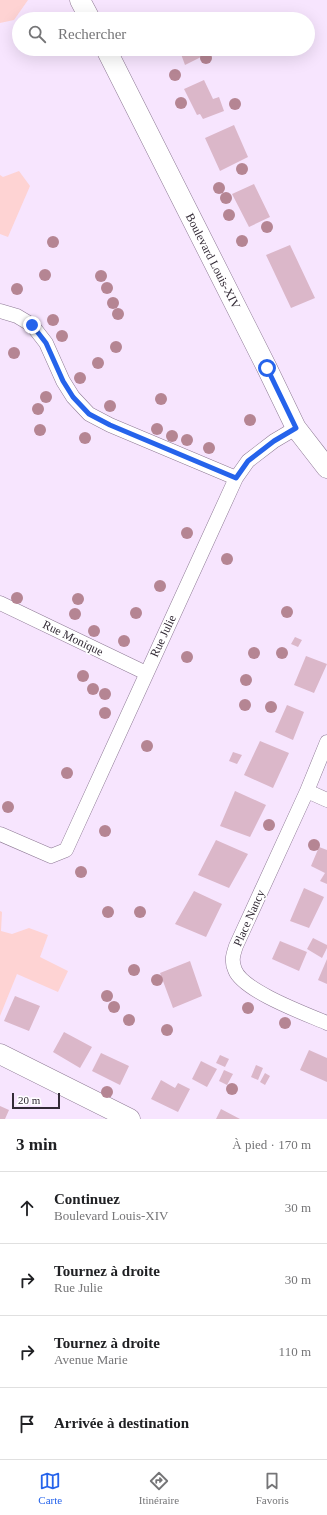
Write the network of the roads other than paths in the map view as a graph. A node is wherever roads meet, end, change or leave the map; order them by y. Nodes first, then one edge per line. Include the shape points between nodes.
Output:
1 (80, 0) edge
2 (86, 12) edge
3 (110, 56) edge
4 (0, 311) edge
5 (296, 428) junction
6 (327, 468) edge
7 (236, 478) junction
8 (0, 603) edge
9 (146, 673) junction
10 (327, 742) edge
11 (307, 791) junction
12 (327, 800) edge
13 (0, 834) edge
14 (327, 1023) edge
15 (0, 1054) edge
16 (130, 1119) edge

1 - 2 main road
3 - 5 main road, Boulevard Louis-XIV
4 - 7 street via 17,316 32,325 46,343 66,387 89,414
5 - 6 main road, Boulevard Louis-XIV
5 - 7 street, Rue Julie via 248,461
7 - 9 street, Rue Julie
8 - 9 street, Rue Monique
9 - 13 street, Rue Julie via 66,850 51,856
10 - 11 street, Place Nancy
11 - 12 street
11 - 14 street, Place Nancy via 232,959 235,972 258,992
15 - 16 main road

